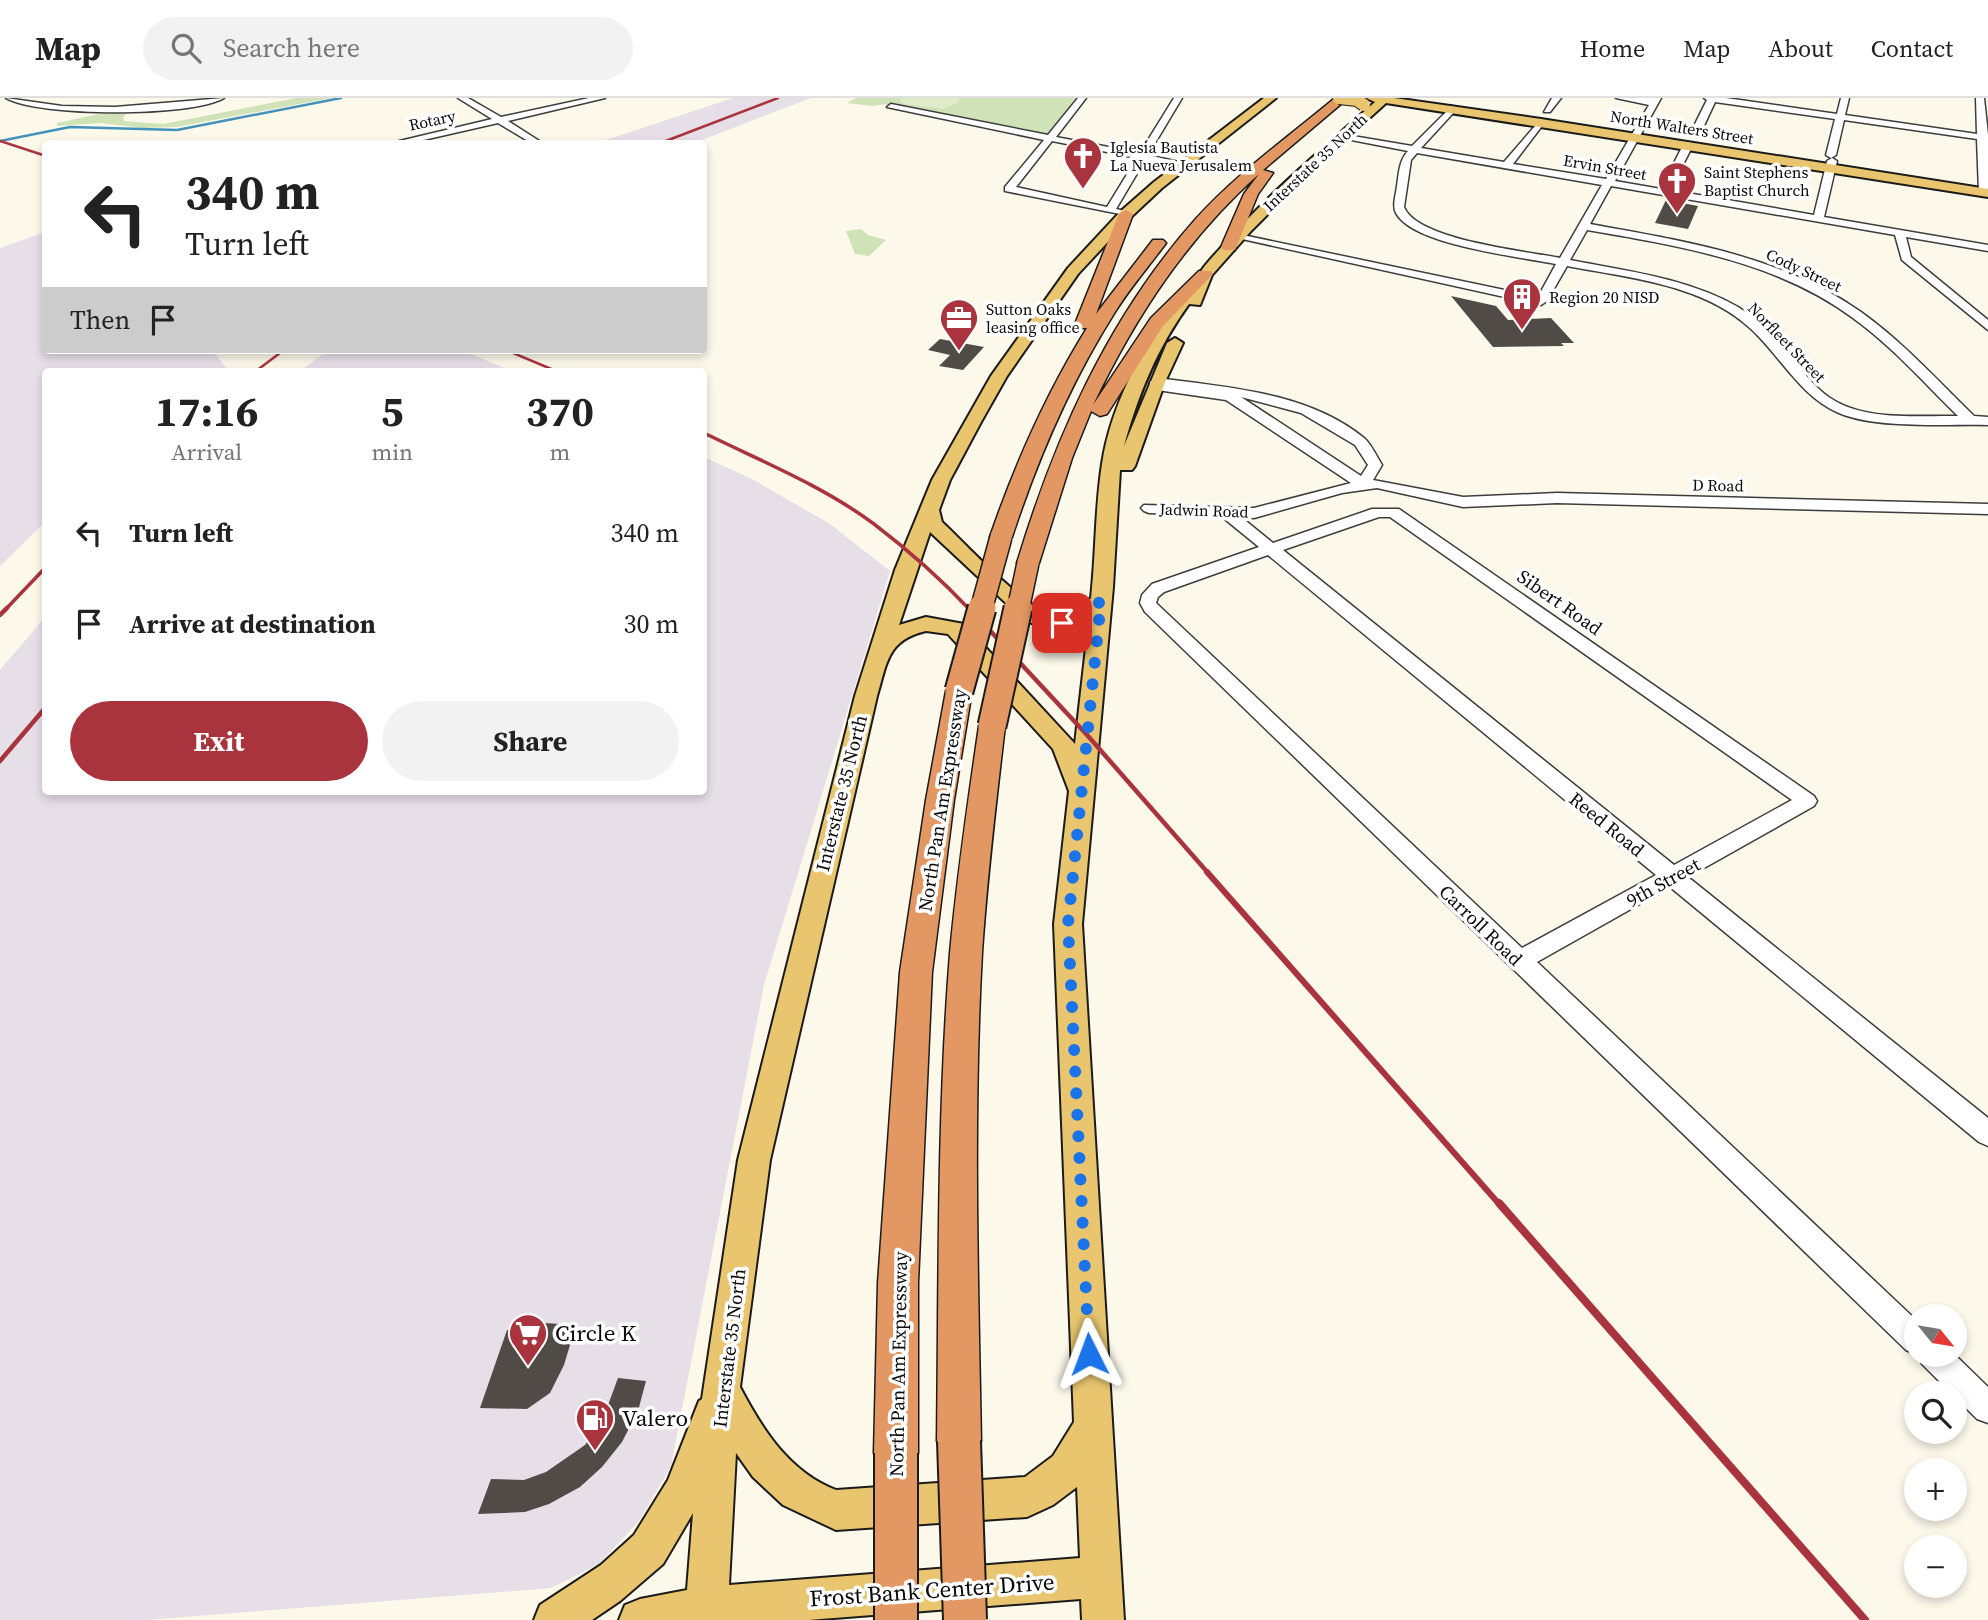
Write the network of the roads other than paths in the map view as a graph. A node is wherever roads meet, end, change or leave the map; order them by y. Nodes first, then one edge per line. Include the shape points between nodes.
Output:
1 (10, 98) edge
2 (81, 98) edge
3 (220, 98) edge
4 (462, 98) edge
5 (601, 98) edge
6 (1082, 98) edge
7 (1178, 98) edge
8 (1271, 98) edge
9 (1320, 98) edge
10 (1341, 98) edge
11 (1420, 98) edge
12 (1557, 98) edge
13 (1620, 98) edge
14 (1711, 98) edge
15 (1845, 98) edge
16 (1980, 98) edge
17 (1656, 100) edge
18 (1375, 102) edge
19 (49, 107) junction
20 (891, 107) dead end
21 (1452, 110) junction
22 (1548, 110) dead end
23 (1841, 117) junction
24 (499, 120) junction
25 (1541, 122) junction
26 (1309, 126) junction
27 (1697, 130) dead end
28 (1636, 134) junction
29 (1342, 137) junction
30 (1051, 138) junction
31 (1985, 138) edge
32 (409, 140) edge
33 (533, 140) edge
34 (1688, 145) junction
35 (1414, 150) junction
36 (1144, 155) junction
37 (1831, 161) junction
38 (1182, 164) junction
39 (1506, 166) junction
40 (1609, 183) junction
41 (1215, 184) dead end
42 (1986, 189) edge
43 (1664, 192) junction
44 (1118, 212) junction
45 (1818, 219) junction
46 (1585, 226) junction
47 (1171, 228) dead end
48 (1900, 233) junction
49 (1237, 237) junction
50 (1988, 248) edge
51 (1563, 262) junction
52 (1205, 274) junction
53 (1988, 326) edge
54 (1156, 384) junction
55 (1970, 420) junction
56 (1988, 421) edge
57 (1374, 470) junction
58 (1357, 480) junction
59 (1018, 485) junction
60 (1409, 489) junction
61 (1558, 498) joint
62 (1149, 508) dead end
63 (929, 509) junction
64 (1988, 509) edge
65 (1227, 513) junction
66 (1106, 517) junction
67 (1035, 538) junction
68 (1270, 549) junction
69 (1101, 601) junction
70 (883, 645) junction
71 (1081, 791) junction
72 (1807, 801) joint
73 (1673, 877) junction
74 (1519, 961) junction
75 (1988, 1134) edge
76 (1904, 1329) edge
77 (1945, 1367) edge
78 (721, 1389) junction
79 (1988, 1408) edge
80 (1092, 1427) junction
81 (1100, 1577) junction
82 (707, 1614) edge
83 (555, 1620) edge
84 (639, 1620) edge
85 (896, 1620) edge
86 (965, 1620) edge
87 (1102, 1620) edge

1 - 19 street
2 - 19 street
3 - 19 street via 125,109
4 - 24 street
5 - 24 street, Rotary
6 - 30 street
7 - 36 street
8 - 38 main road, Interstate 35 North
9 - 41 highway
10 - 18 main road, North Walters Street, bridge
10 - 26 highway, North Pan Am Expressway
11 - 28 main road, North Walters Street
12 - 22 street
13 - 17 street
14 - 23 street
14 - 27 street
15 - 23 street
16 - 31 street
17 - 28 street
18 - 21 main road, North Walters Street
18 - 29 main road, Interstate 35 North
20 - 30 street
21 - 25 main road, North Walters Street
21 - 35 street
23 - 31 street
23 - 37 street
24 - 32 street, Rotary
24 - 33 street
25 - 28 main road, North Walters Street
25 - 39 street
26 - 49 highway via 1259,181
26 - 67 highway, North Pan Am Expressway via 1210,212 1135,309 1082,407
28 - 34 main road, North Walters Street
28 - 37 main road, North Walters Street
28 - 40 street
29 - 35 street, Ervin Street
29 - 49 main road, Interstate 35 North
30 - 36 street
30 - 44 street via 1009,189
31 - 42 street
34 - 37 main road, North Walters Street
34 - 43 street
35 - 39 street, Ervin Street
35 - 51 street, Norfleet Street via 1404,165 1399,207 1413,226 1442,237
36 - 38 street
36 - 44 street
37 - 42 main road, North Walters Street
37 - 45 street
38 - 44 main road, Interstate 35 North
39 - 40 street, Ervin Street
40 - 43 street, Ervin Street
40 - 46 street
43 - 45 street, Ervin Street
44 - 59 highway via 1086,320 1030,431
44 - 63 main road, Interstate 35 North via 999,376
45 - 48 street, Ervin Street
46 - 51 street
46 - 55 street, Cody Street via 1728,256 1815,289 1875,331
47 - 59 highway, North Pan Am Expressway via 1085,344
48 - 50 street, Ervin Street
48 - 53 street via 1906,258
49 - 51 street via 1541,301
49 - 52 main road, Interstate 35 North
51 - 55 street, Norfleet Street via 1678,285 1725,304 1756,327 1816,395 1837,408 1877,418
52 - 54 main road
52 - 66 main road via 1167,324 1141,370 1111,463
52 - 67 highway via 1157,322 1126,366 1078,449
54 - 57 street via 1253,395 1306,410 1360,442
54 - 58 street via 1230,396
54 - 66 main road
55 - 56 street, Norfleet Street
57 - 58 street, Jadwin Road
57 - 60 street, Jadwin Road
58 - 60 street, Jadwin Road
58 - 65 street, Jadwin Road via 1284,506
59 - 85 highway, North Pan Am Expressway, bridge via 959,691 916,972 898,1283
60 - 61 street, Jadwin Road via 1463,502
61 - 64 street, D Road
62 - 65 street, Jadwin Road
63 - 69 main road via 933,524 1030,616 1062,623 1083,617
63 - 70 main road, Interstate 35 North
65 - 68 street, Reed Road
66 - 69 main road
67 - 86 highway, North Pan Am Expressway, bridge via 992,726 972,886 959,1205
68 - 72 street, Sibert Road via 1377,512 1394,512
68 - 73 street, Reed Road
68 - 74 street, Carroll Road via 1158,589 1148,603
69 - 71 main road
70 - 71 main road via 898,633 927,623 956,629 1064,746
70 - 78 main road, Interstate 35 North via 840,797 754,1160
71 - 80 main road via 1068,961
72 - 73 street, 9th Street
73 - 74 street, 9th Street
73 - 75 street, Reed Road
74 - 76 street, Carroll Road
77 - 79 street
78 - 80 main road via 739,1424 788,1486 812,1503 836,1510 1027,1497 1049,1488 1066,1471
78 - 82 main road, Interstate 35 North
78 - 83 main road via 664,1528 635,1565
80 - 81 main road
81 - 82 main road, Frost Bank Center Drive
81 - 87 main road
82 - 84 main road, Frost Bank Center Drive

